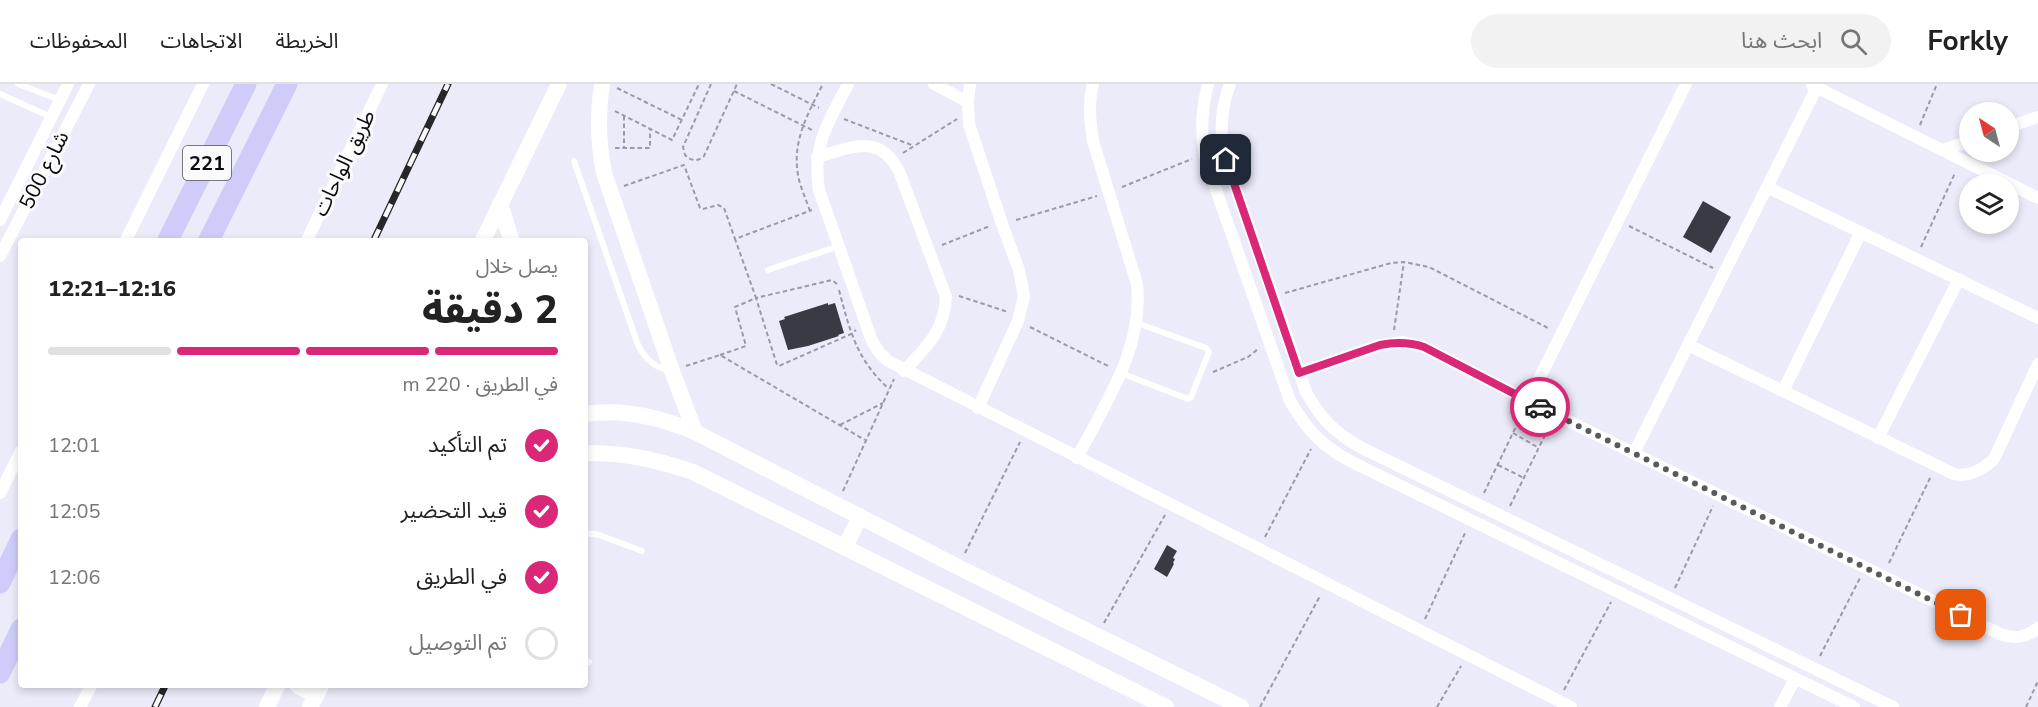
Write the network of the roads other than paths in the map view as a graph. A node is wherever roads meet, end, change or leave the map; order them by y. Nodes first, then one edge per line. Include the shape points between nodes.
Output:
1 (18, 84) edge
2 (68, 84) edge
3 (89, 84) edge
4 (203, 84) edge
5 (246, 84) edge
6 (287, 84) edge
7 (382, 84) edge
8 (559, 84) edge
9 (602, 84) edge
10 (848, 84) edge
11 (934, 84) edge
12 (970, 84) edge
13 (1094, 84) edge
14 (1208, 84) edge
15 (1230, 84) edge
16 (1686, 84) edge
17 (1814, 86) edge
18 (0, 94) edge
19 (60, 100) junction
20 (968, 108) junction
21 (51, 117) junction
22 (2038, 117) edge
23 (2019, 123) edge
24 (68, 124) junction
25 (1959, 145) edge
26 (1943, 150) junction
27 (817, 157) junction
28 (574, 161) dead end
29 (1767, 187) junction
30 (2038, 198) edge
31 (500, 204) junction
32 (0, 220) edge
33 (1250, 231) junction
34 (1861, 232) junction
35 (1233, 236) junction
36 (127, 238) edge
37 (169, 238) edge
38 (210, 238) edge
39 (308, 238) edge
40 (484, 238) edge
41 (511, 238) edge
42 (839, 246) junction
43 (0, 256) edge
44 (768, 270) dead end
45 (1959, 279) junction
46 (2038, 318) edge
47 (1137, 323) junction
48 (1688, 345) junction
49 (2038, 364) edge
50 (901, 369) junction
51 (672, 371) junction
52 (1121, 373) junction
53 (1299, 373) junction
54 (1783, 391) junction
55 (1528, 401) junction
56 (978, 408) junction
57 (588, 414) edge
58 (695, 432) junction
59 (1878, 438) junction
60 (588, 453) edge
61 (1634, 453) junction
62 (18, 457) edge
63 (1077, 458) junction
64 (1400, 466) junction
65 (1392, 482) junction
66 (0, 493) edge
67 (860, 517) junction
68 (588, 533) edge
69 (18, 545) edge
70 (845, 547) junction
71 (642, 551) dead end
72 (0, 583) edge
73 (1667, 597) junction
74 (1658, 612) junction
75 (2038, 628) edge
76 (18, 635) edge
77 (0, 673) edge
78 (1795, 679) junction
79 (90, 688) edge
80 (276, 688) edge
81 (302, 688) edge
82 (316, 696) edge
83 (80, 707) edge
84 (267, 707) edge
85 (1166, 707) edge
86 (1241, 707) edge
87 (1571, 707) edge
88 (1780, 707) edge
89 (1854, 707) edge
90 (1893, 707) edge

1 - 19 lane
2 - 19 street, شارع 500
3 - 24 street, شارع 500
4 - 36 street, 221
5 - 37 highway, 221
6 - 38 highway, 221
7 - 39 street, طريق الواحات
8 - 31 street
9 - 51 street via 599,147 604,173
10 - 27 street via 822,136
11 - 20 street
12 - 20 street
13 - 47 street via 1089,118 1093,141 1137,284
14 - 35 street via 1202,121 1205,154
15 - 33 street via 1223,106 1221,138
16 - 55 street
17 - 26 street
17 - 29 street
18 - 21 lane
19 - 21 street, شارع 500
20 - 56 street via 969,124 1019,270 1024,296 1019,318
21 - 24 street
21 - 32 street, شارع 500
22 - 23 street
24 - 43 street, شارع 500
25 - 26 street
26 - 30 street
27 - 42 street via 819,190
27 - 50 street via 873,146 884,150 899,171 946,297 945,312 934,339
28 - 51 lane via 638,345 655,366
29 - 34 street
29 - 48 street
31 - 40 street
31 - 41 street
33 - 35 street
33 - 53 street
34 - 45 street
34 - 54 street
35 - 65 street via 1290,401 1302,421 1335,453
42 - 44 lane
42 - 50 street via 872,341 888,361
45 - 46 street
45 - 59 street
47 - 52 street
47 - 52 lane via 1209,350 1188,399
48 - 54 street
48 - 61 street
49 - 59 street via 1994,459 1984,469 1954,474
50 - 56 street
51 - 58 street
52 - 63 street
53 - 55 street via 1380,345 1414,344
53 - 64 street via 1315,410 1329,426 1344,438
54 - 59 street
55 - 61 street
56 - 63 street
57 - 58 street via 638,414
58 - 67 street
60 - 70 street via 655,460 693,472
61 - 75 street via 2009,637 2020,638
62 - 66 street
63 - 87 street
64 - 65 street
64 - 73 street
65 - 74 street
67 - 70 street
67 - 86 street
68 - 71 lane
69 - 72 highway
70 - 85 street
73 - 74 street
73 - 90 street
74 - 78 street
76 - 77 highway
78 - 88 street
78 - 89 street
79 - 83 street
80 - 84 street
81 - 82 street

